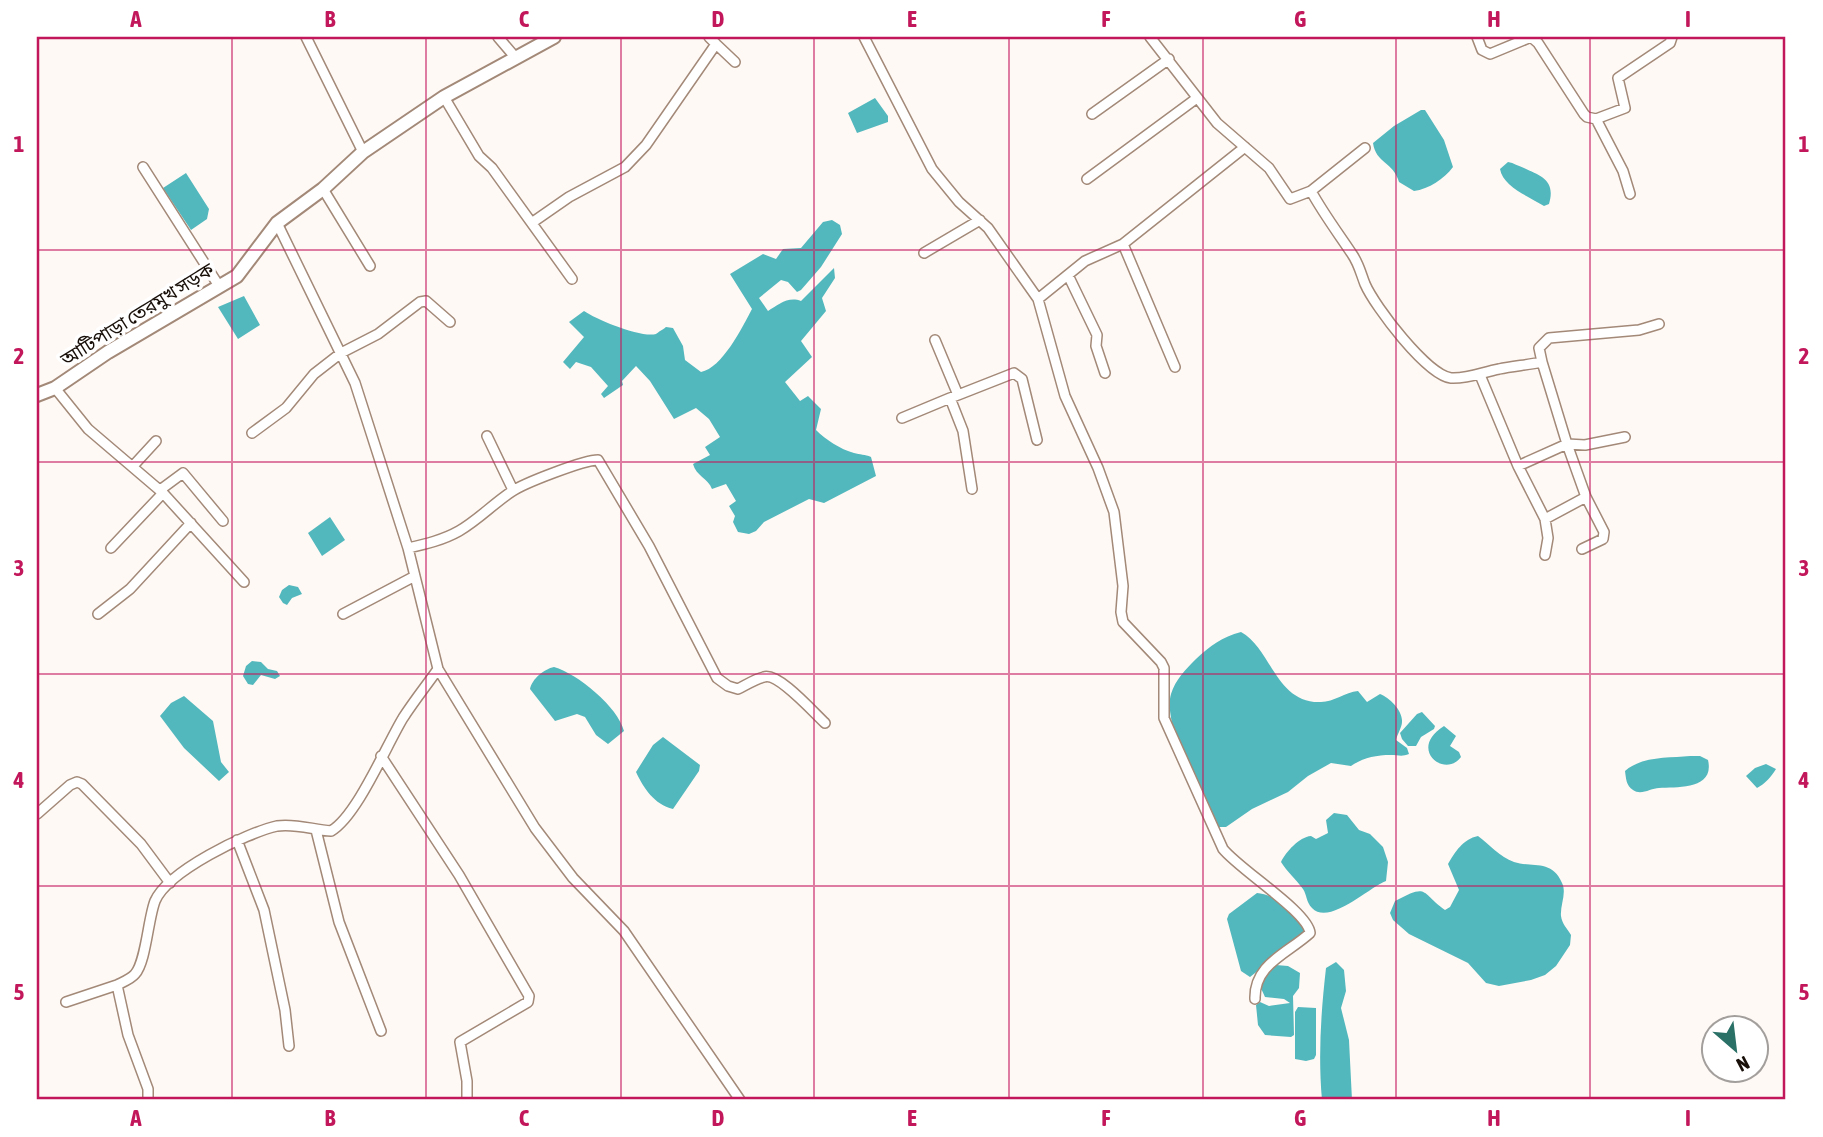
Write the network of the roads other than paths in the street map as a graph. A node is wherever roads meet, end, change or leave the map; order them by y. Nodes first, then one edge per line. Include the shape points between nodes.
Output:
1 (320, 37) edge
2 (498, 37) edge
3 (554, 37) edge
4 (863, 37) edge
5 (1150, 37) edge
6 (1477, 37) edge
7 (1531, 37) edge
8 (1672, 37) edge
9 (308, 40) edge
10 (712, 40) edge
11 (515, 57) junction
12 (1169, 59) junction
13 (735, 62) dead end
14 (444, 97) junction
15 (1197, 98) junction
16 (1092, 114) dead end
17 (1596, 119) junction
18 (1245, 147) junction
19 (1365, 148) dead end
20 (363, 152) junction
21 (144, 167) dead end
22 (1087, 179) dead end
23 (323, 188) junction
24 (1311, 191) junction
25 (1630, 194) dead end
26 (980, 220) junction
27 (533, 222) junction
28 (277, 223) junction
29 (1123, 244) junction
30 (924, 253) dead end
31 (370, 266) dead end
32 (1068, 275) junction
33 (572, 279) dead end
34 (219, 286) junction
35 (1038, 299) junction
36 (450, 322) dead end
37 (1660, 324) dead end
38 (935, 340) dead end
39 (341, 353) junction
40 (1542, 362) junction
41 (1175, 368) dead end
42 (1105, 373) dead end
43 (1480, 375) junction
44 (55, 388) junction
45 (37, 395) edge
46 (954, 396) junction
47 (901, 418) dead end
48 (252, 433) dead end
49 (487, 436) dead end
50 (1625, 437) dead end
51 (1037, 440) dead end
52 (156, 441) dead end
53 (1567, 444) junction
54 (1518, 466) junction
55 (133, 467) junction
56 (972, 489) dead end
57 (513, 490) junction
58 (162, 492) junction
59 (1586, 497) junction
60 (1545, 520) junction
61 (222, 521) dead end
62 (191, 523) junction
63 (111, 548) dead end
64 (408, 548) junction
65 (1582, 549) dead end
66 (1545, 555) dead end
67 (415, 576) junction
68 (244, 582) dead end
69 (98, 614) dead end
70 (343, 614) dead end
71 (438, 669) junction
72 (825, 723) dead end
73 (381, 757) junction
74 (37, 814) edge
75 (316, 830) junction
76 (237, 840) junction
77 (170, 883) junction
78 (117, 985) junction
79 (1255, 999) dead end
80 (66, 1002) dead end
81 (381, 1031) dead end
82 (289, 1046) dead end
83 (148, 1100) edge
84 (467, 1100) edge
85 (740, 1100) edge

1 - 9 street
2 - 11 street
3 - 11 main road, আটিপাড়া তেরমুখ সড়ক
4 - 26 street via 932,169
5 - 12 street
6 - 7 street via 1482,50 1490,54
7 - 17 street via 1584,114
8 - 17 street via 1670,43 1618,78 1625,108
9 - 20 street
10 - 13 street
10 - 27 street via 646,145 625,167
11 - 14 main road, আটিপাড়া তেরমুখ সড়ক
12 - 15 street
12 - 16 street
14 - 20 main road, আটিপাড়া তেরমুখ সড়ক
14 - 27 street via 479,156
15 - 18 street
15 - 22 street
17 - 25 street
18 - 24 street via 1269,168 1290,199
18 - 29 street
19 - 24 street
20 - 23 main road, আটিপাড়া তেরমুখ সড়ক
21 - 34 street
23 - 28 main road, আটিপাড়া তেরমুখ সড়ক
23 - 31 street
24 - 43 street via 1353,255 1365,284 1407,342 1433,369 1450,378
26 - 30 street
26 - 35 street
27 - 33 street
28 - 34 main road, আটিপাড়া তেরমুখ সড়ক via 237,276
28 - 39 street
29 - 32 street via 1085,261
29 - 41 street
32 - 35 street
32 - 42 street via 1097,335
34 - 44 main road, আটিপাড়া তেরমুখ সড়ক
35 - 79 street via 1065,396 1114,512 1123,622 1164,668 1164,718 1223,849 1309,925 1310,933 1257,977
36 - 39 street via 426,301 420,302 378,334
37 - 40 street via 1549,338 1539,348
38 - 46 street
39 - 48 street via 314,374 286,408
39 - 64 street
40 - 43 street
40 - 53 street
43 - 54 street
44 - 45 main road, আটিপাড়া তেরমুখ সড়ক
44 - 55 street via 88,429
46 - 47 street
46 - 51 street via 1019,375
46 - 56 street
49 - 57 street
50 - 53 street
52 - 55 street
53 - 54 street
53 - 59 street
54 - 60 street
55 - 58 street
57 - 64 street via 457,533
57 - 72 street via 598,460 649,546 717,678 738,689 771,676
58 - 61 street via 183,472
58 - 62 street
58 - 63 street
59 - 60 street
59 - 65 street via 1604,532 1603,539
60 - 66 street
62 - 68 street
62 - 69 street via 130,589
64 - 67 street
67 - 70 street
67 - 71 street
71 - 73 street
71 - 85 street via 535,828 573,878 624,932
73 - 75 street via 344,821 331,831
73 - 84 street via 459,875 529,996 528,1002 460,1042
74 - 77 street via 70,785 82,784 141,844
75 - 76 street via 279,826
75 - 81 street via 339,922
76 - 77 street
76 - 82 street via 264,910
77 - 78 street via 155,903 139,969
78 - 80 street
78 - 83 street

